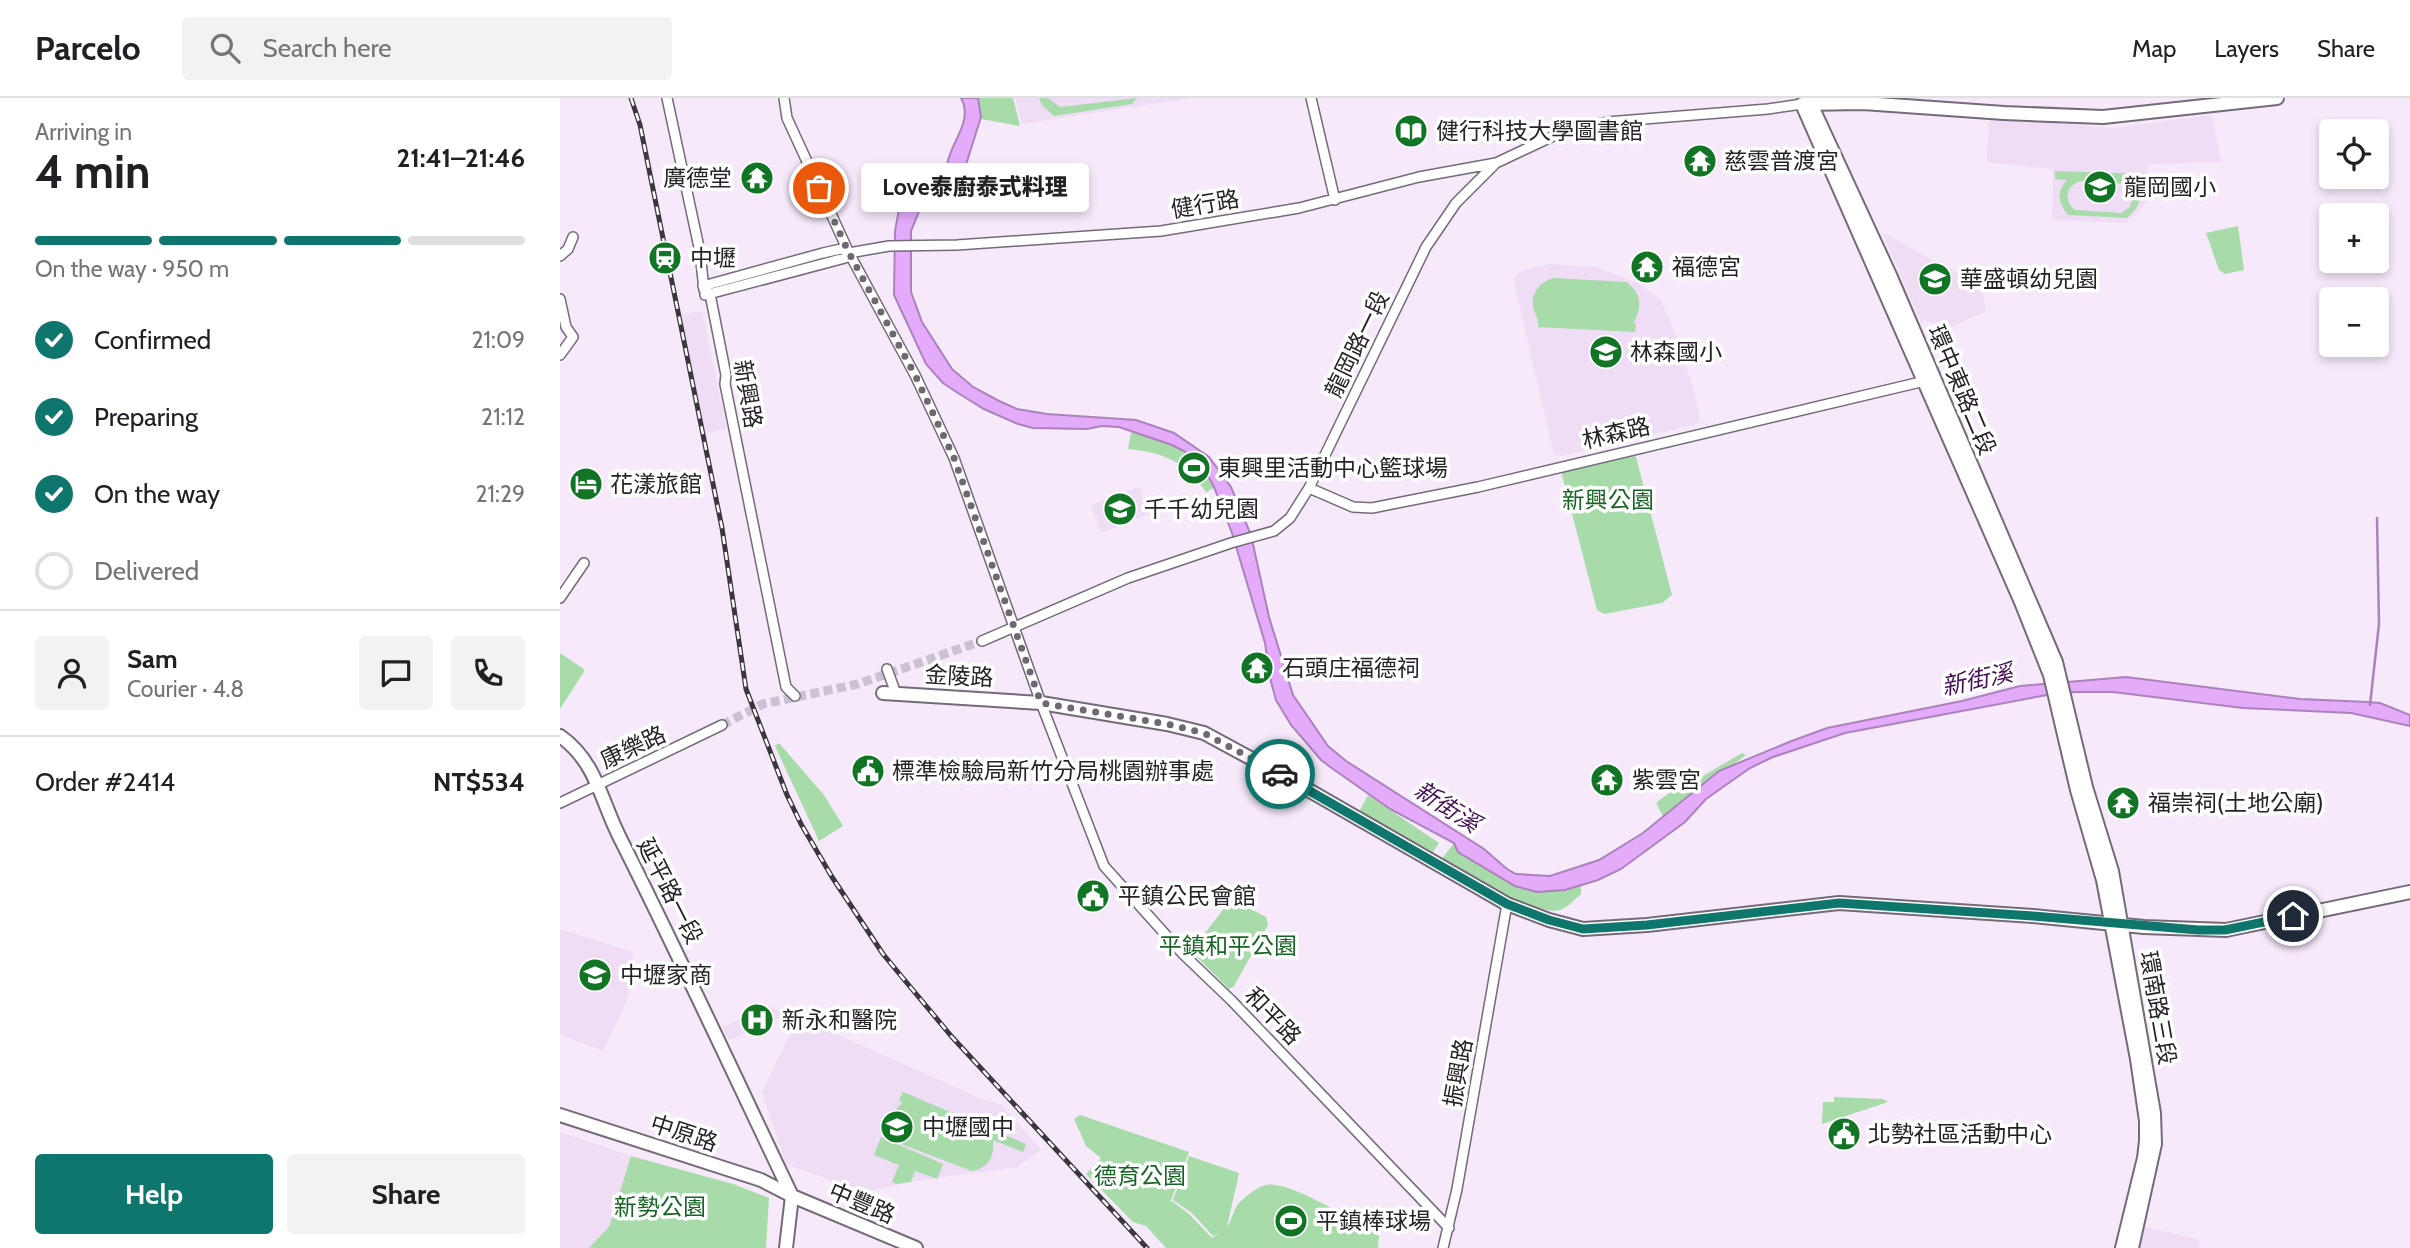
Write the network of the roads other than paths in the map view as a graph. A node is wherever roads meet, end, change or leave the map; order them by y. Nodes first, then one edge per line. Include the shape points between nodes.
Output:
1 (667, 98) edge
2 (784, 98) edge
3 (1311, 98) edge
4 (2277, 98) edge
5 (1863, 100) edge
6 (1806, 104) junction
7 (1496, 163) junction
8 (1335, 200) junction
9 (573, 237) dead end
10 (849, 253) junction
11 (560, 256) edge
12 (706, 292) junction
13 (560, 299) edge
14 (560, 355) edge
15 (1929, 380) junction
16 (1309, 488) junction
17 (584, 563) dead end
18 (560, 598) edge
19 (1014, 626) junction
20 (982, 640) tunnel mouth
21 (887, 670) dead end
22 (888, 690) joint
23 (795, 696) dead end
24 (2060, 696) joint
25 (1041, 703) junction
26 (722, 725) tunnel mouth
27 (560, 736) edge
28 (598, 785) junction
29 (560, 803) edge
30 (2410, 891) edge
31 (1507, 904) junction
32 (2117, 923) junction
33 (560, 1115) edge
34 (792, 1196) junction
35 (1449, 1228) junction
36 (786, 1248) edge
37 (916, 1248) edge
38 (1443, 1248) edge
39 (2122, 1248) edge
40 (2132, 1248) edge

1 - 12 street
2 - 10 street, 和平路 via 787,118
3 - 8 street
4 - 5 main road via 2103,117
5 - 6 main road
6 - 7 street via 1607,122 1564,131
6 - 15 main road, 環中東路二段 via 1890,275
7 - 8 street, 健行路 via 1419,177
7 - 16 street, 龍岡路一段 via 1456,203 1426,247
8 - 10 street, 健行路 via 1161,231
9 - 11 street
10 - 12 street via 832,251
10 - 19 street, 和平路 via 954,458
12 - 23 street, 新興路 via 786,687
13 - 14 street via 573,337
15 - 16 street, 林森路 via 1372,508 1353,507
15 - 24 main road, 環中東路二段 via 2029,596
16 - 19 street, 龍岡路一段 via 1290,518 1274,531 1128,578
17 - 18 street
19 - 20 street
19 - 25 street, 和平路
21 - 22 street
22 - 25 main road, 金陵路
24 - 32 main road, 環南路三段 via 2112,871
25 - 31 main road, 金陵路 via 1204,733
25 - 35 street, 和平路 via 1104,866 1183,954
26 - 28 street, 康樂路
27 - 28 main road, 延平路一段 via 582,755
28 - 29 street, 康樂路
28 - 34 main road, 延平路一段
30 - 32 main road, 金陵路 via 2225,930
31 - 32 main road, 金陵路 via 1583,929 1868,903
31 - 35 street, 振興路
32 - 39 main road, 環南路三段 via 2146,1122 2144,1158
32 - 40 main road, 環南路三段 via 2154,1113 2155,1143
33 - 34 main road, 中原路 via 761,1180
34 - 36 main road
34 - 37 main road, 中豐路
35 - 38 street, 振興路

